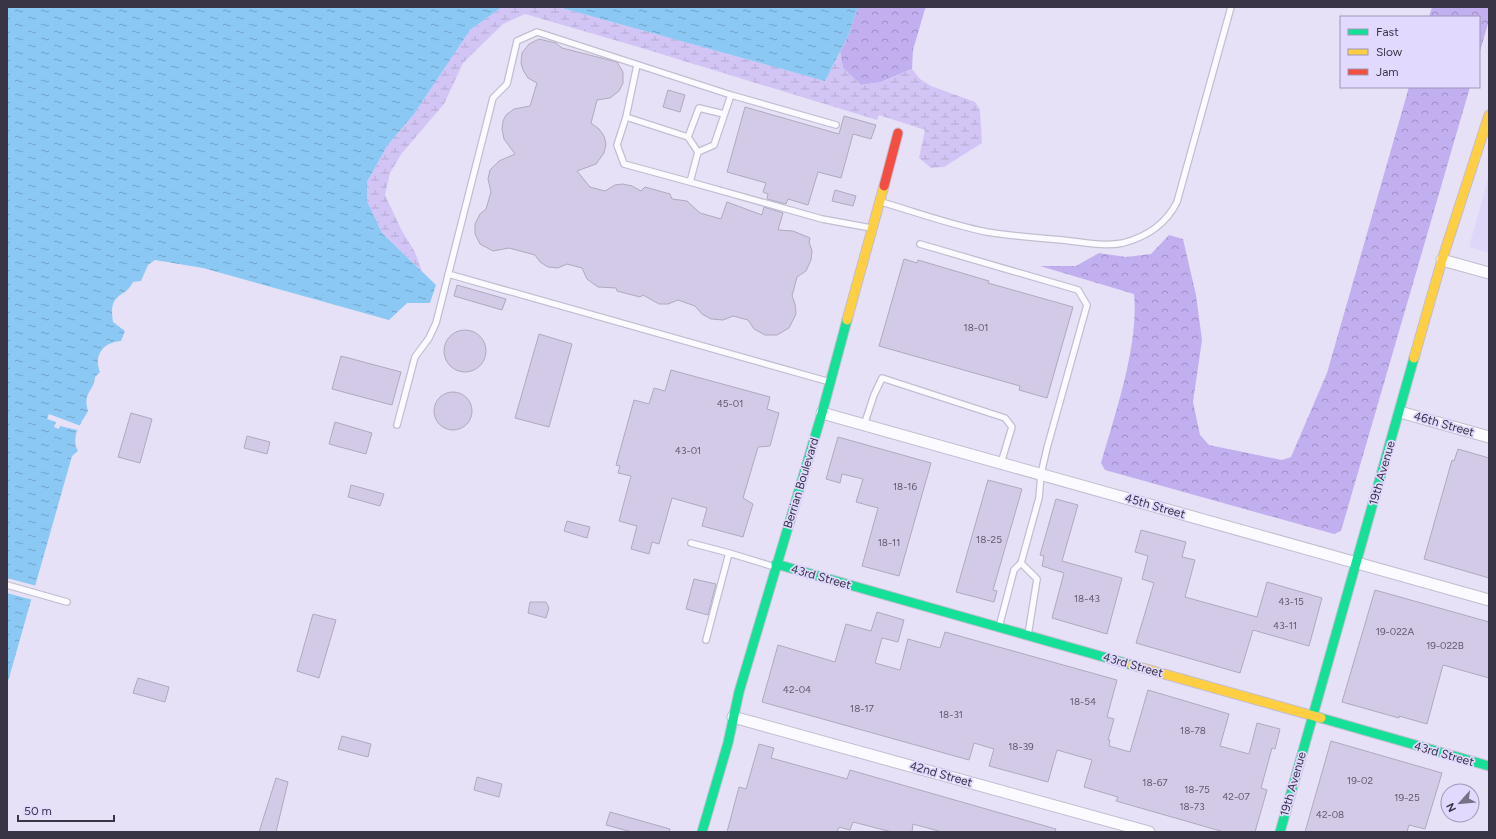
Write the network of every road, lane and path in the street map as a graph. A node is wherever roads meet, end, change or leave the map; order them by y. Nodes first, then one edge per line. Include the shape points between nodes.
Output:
1 (1232, 7) edge
2 (637, 65) junction
3 (731, 95) junction
4 (724, 114) junction
5 (1489, 115) edge
6 (626, 117) junction
7 (836, 124) dead end
8 (898, 133) dead end
9 (688, 138) junction
10 (698, 152) junction
11 (690, 182) junction
12 (880, 202) junction
13 (873, 228) junction
14 (920, 244) dead end
15 (1442, 260) junction
16 (1489, 273) edge
17 (448, 274) junction
18 (830, 382) junction
19 (1400, 412) junction
20 (822, 413) junction
21 (397, 424) dead end
22 (864, 425) junction
23 (1489, 437) edge
24 (1001, 463) junction
25 (1041, 474) junction
26 (691, 543) dead end
27 (730, 554) junction
28 (1021, 563) junction
29 (1357, 563) junction
30 (776, 565) junction
31 (7, 585) edge
32 (1489, 600) edge
33 (67, 602) dead end
34 (999, 627) junction
35 (1028, 635) junction
36 (706, 640) dead end
37 (1312, 716) junction
38 (734, 717) junction
39 (1489, 766) edge
40 (702, 832) edge
41 (1149, 832) edge
42 (1280, 832) edge

1 - 12 lane via 1177,202 1159,226 1142,236 1122,243 1104,244 1004,234 973,229
2 - 3 lane
2 - 6 lane
2 - 17 lane via 537,32 517,41 507,84 492,98
3 - 4 lane
3 - 7 lane
4 - 9 lane via 699,108
4 - 10 lane via 714,145
5 - 15 street, 19th Avenue
6 - 9 lane
6 - 11 lane via 617,145 624,164
8 - 12 street, Berrian Boulevard
9 - 10 lane
10 - 11 lane
11 - 13 lane via 822,219
12 - 13 street, Berrian Boulevard
13 - 18 street, Berrian Boulevard
14 - 25 lane via 1078,290 1087,305
15 - 16 street
15 - 19 street, 19th Avenue
17 - 18 lane
17 - 21 lane via 436,323 429,338 414,357
18 - 20 street, Berrian Boulevard
19 - 23 street, 46th Street
19 - 29 street, 19th Avenue
20 - 22 street, 45th Street
20 - 30 street, Berrian Boulevard
22 - 24 street, 45th Street
22 - 24 lane via 882,378 1006,418 1012,427
24 - 25 street, 45th Street
25 - 28 lane via 1039,498
25 - 29 street, 45th Street
26 - 27 lane
27 - 30 lane
27 - 36 lane
28 - 34 lane via 1014,570
28 - 35 lane via 1037,579
29 - 32 street, 45th Street
29 - 37 street, 19th Avenue
30 - 34 street, 43rd Street
30 - 38 street, Berrian Boulevard
31 - 33 lane
34 - 35 street, 43rd Street
35 - 37 street, 43rd Street
37 - 39 street, 43rd Street
37 - 42 street, 19th Avenue
38 - 40 street, Berrian Boulevard
38 - 41 street, 42nd Street

